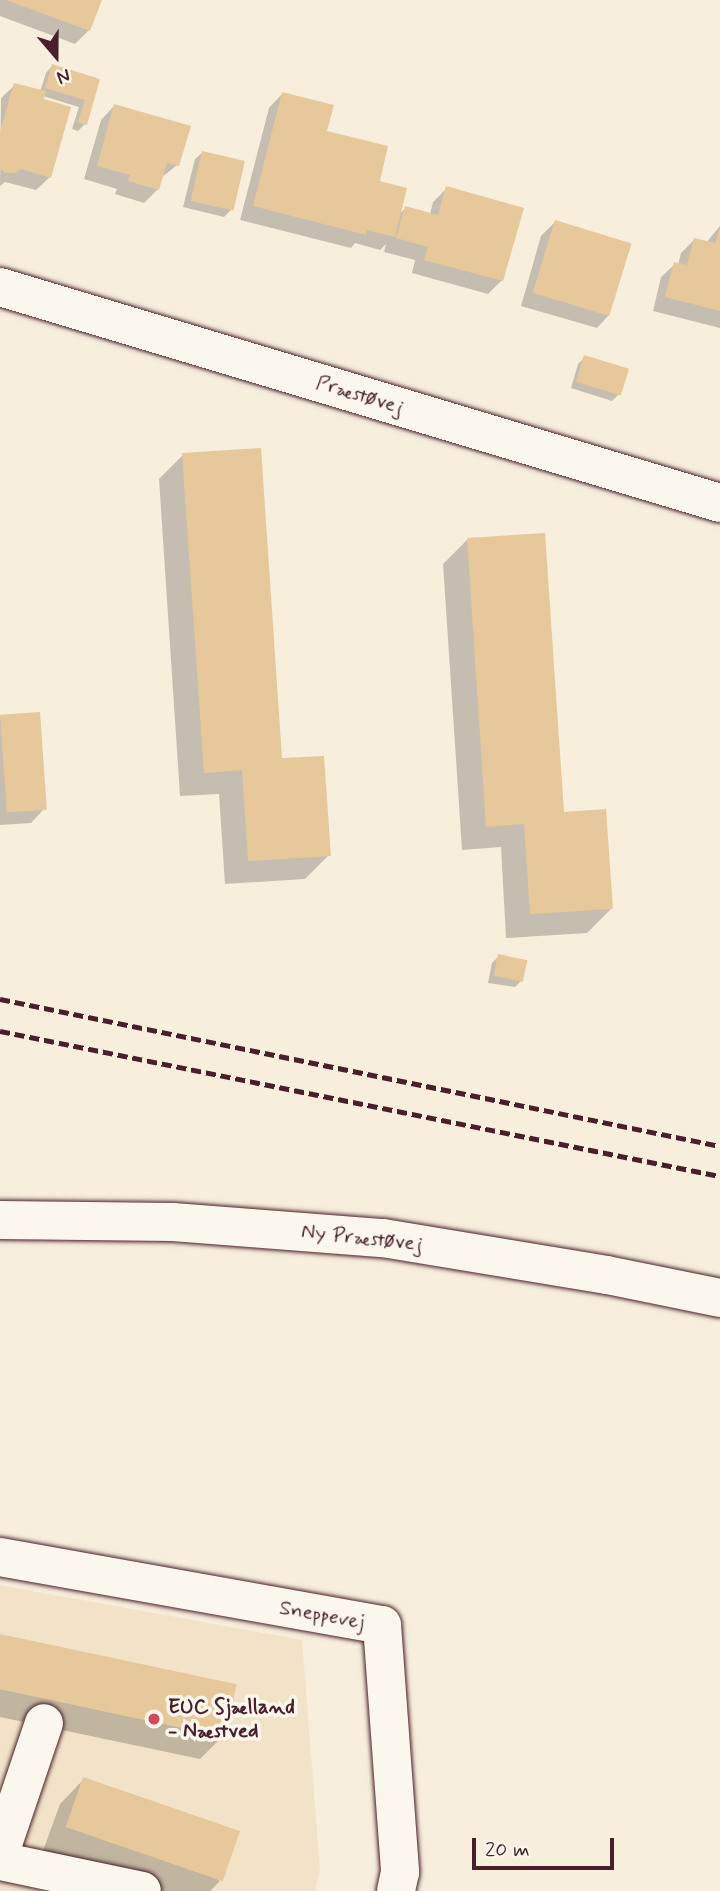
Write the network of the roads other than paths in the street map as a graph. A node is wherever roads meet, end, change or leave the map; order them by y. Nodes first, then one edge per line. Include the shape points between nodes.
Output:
1 (0, 287) edge
2 (720, 503) edge
3 (0, 1220) edge
4 (720, 1298) edge
5 (0, 1557) edge
6 (44, 1723) dead end
7 (0, 1853) edge
8 (0, 1861) edge
9 (142, 1891) edge
10 (396, 1891) edge

1 - 2 street, Præstøvej
3 - 4 street, Ny Præstøvej via 173,1222 383,1238
5 - 10 street, Sneppevej via 382,1626 400,1872
6 - 7 street
8 - 9 street

